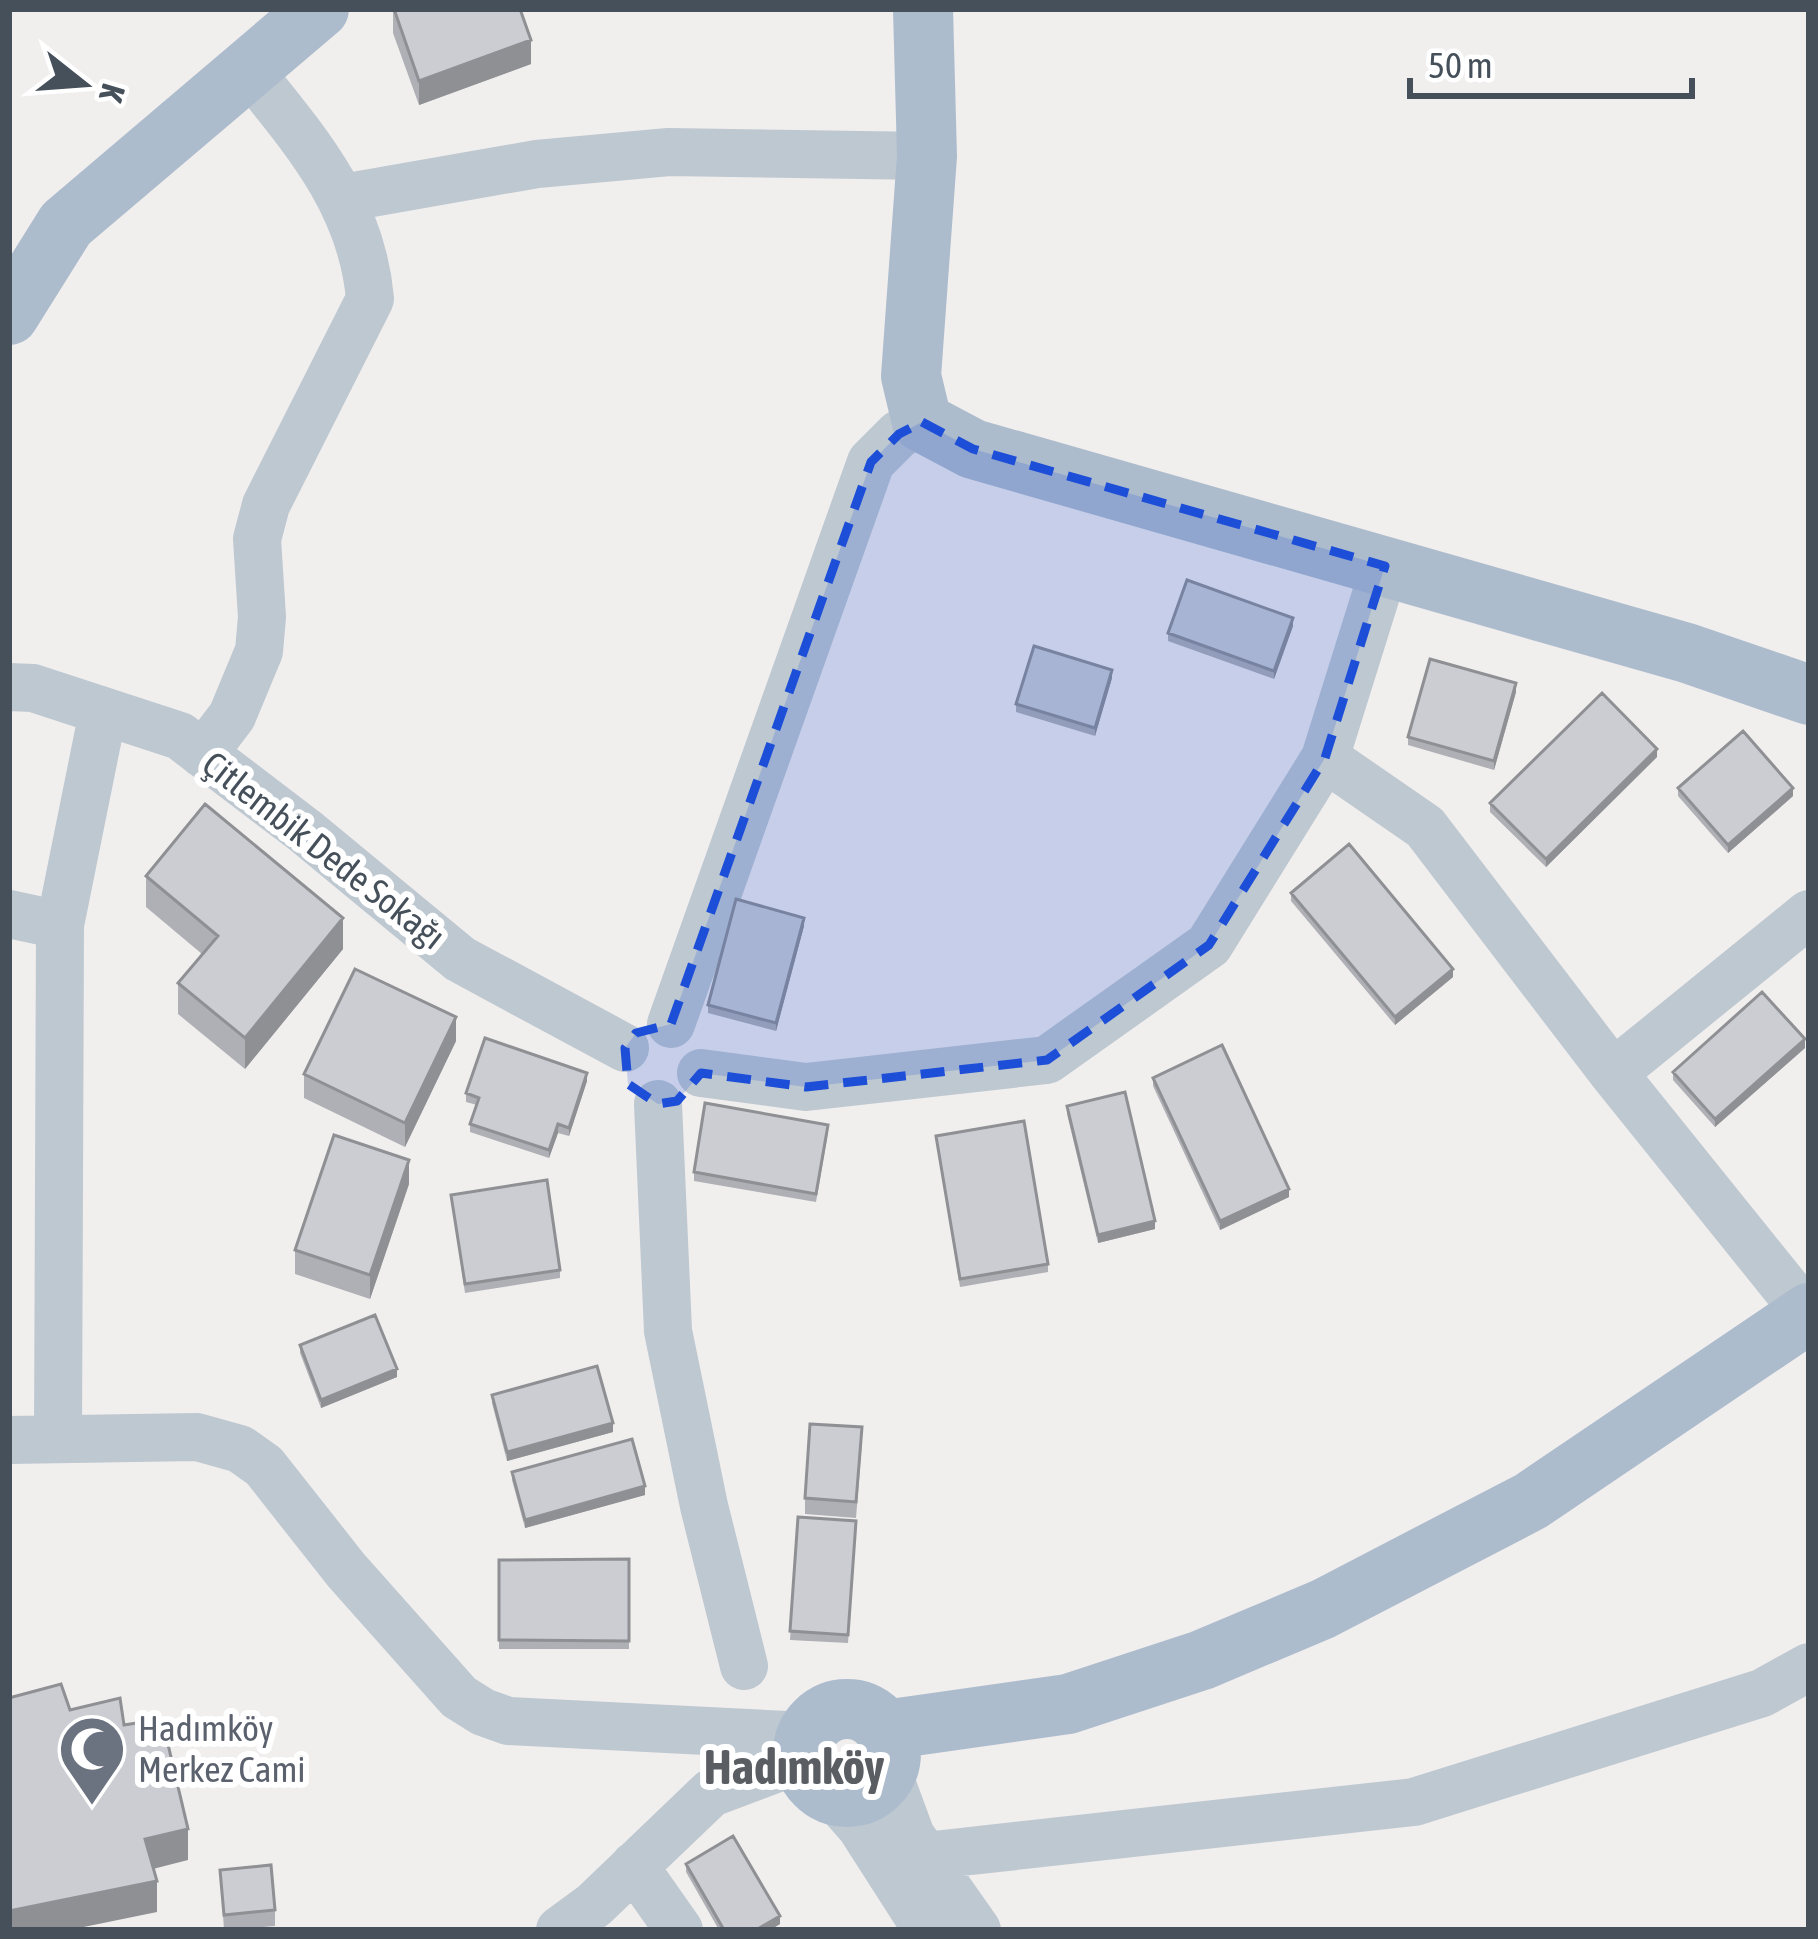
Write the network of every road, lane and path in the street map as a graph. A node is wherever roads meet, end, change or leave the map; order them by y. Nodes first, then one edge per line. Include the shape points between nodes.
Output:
1 (319, 9) edge
2 (929, 12) edge
3 (248, 69) junction
4 (927, 156) junction
5 (344, 198) junction
6 (9, 314) edge
7 (922, 422) junction
8 (1384, 566) junction
9 (9, 687) edge
10 (1809, 694) edge
11 (104, 712) junction
12 (203, 754) junction
13 (1325, 758) junction
14 (9, 914) edge
15 (1809, 914) edge
16 (60, 925) junction
17 (671, 1024) junction
18 (625, 1048) junction
19 (701, 1073) junction
20 (1613, 1073) junction
21 (658, 1104) junction
22 (1808, 1313) edge
23 (58, 1439) junction
24 (9, 1440) edge
25 (744, 1666) dead end
26 (1809, 1667) edge
27 (886, 1751) junction
28 (814, 1763) junction
29 (925, 1856) junction
30 (634, 1866) junction
31 (560, 1930) edge
32 (679, 1930) edge
33 (927, 1930) edge
34 (976, 1930) edge

1 - 3 main road
2 - 4 main road
3 - 5 street
3 - 6 main road via 66,224
4 - 5 street via 670,152 537,164
4 - 7 main road via 910,376
5 - 12 street via 370,299 266,505 257,539 259,651 232,716
7 - 8 main road via 973,449
7 - 17 street via 871,462
8 - 10 main road
8 - 13 street
9 - 11 street, Çitlembik Dede Sokağı
11 - 12 street, Çitlembik Dede Sokağı via 180,736
11 - 16 street
12 - 18 street, Çitlembik Dede Sokağı via 460,959
13 - 19 street via 1209,945 1047,1060 806,1087
13 - 20 street via 1425,826
14 - 16 street
15 - 20 street
16 - 23 street
17 - 18 street via 636,1033
17 - 19 street via 696,1042
18 - 21 street via 628,1084
19 - 21 street via 677,1101
20 - 22 street
21 - 25 street via 668,1331
22 - 27 main road via 1531,1501 1323,1609 1068,1704
23 - 24 street
23 - 28 street via 197,1437 240,1450 264,1466 418,1653 483,1712
26 - 29 street via 1762,1693 1414,1802
27 - 28 main road via 870,1790 859,1795
27 - 28 main road via 876,1720 850,1708 824,1715
27 - 29 street via 911,1836
28 - 30 street via 711,1792
28 - 33 street
29 - 34 street
30 - 31 street
30 - 32 street

